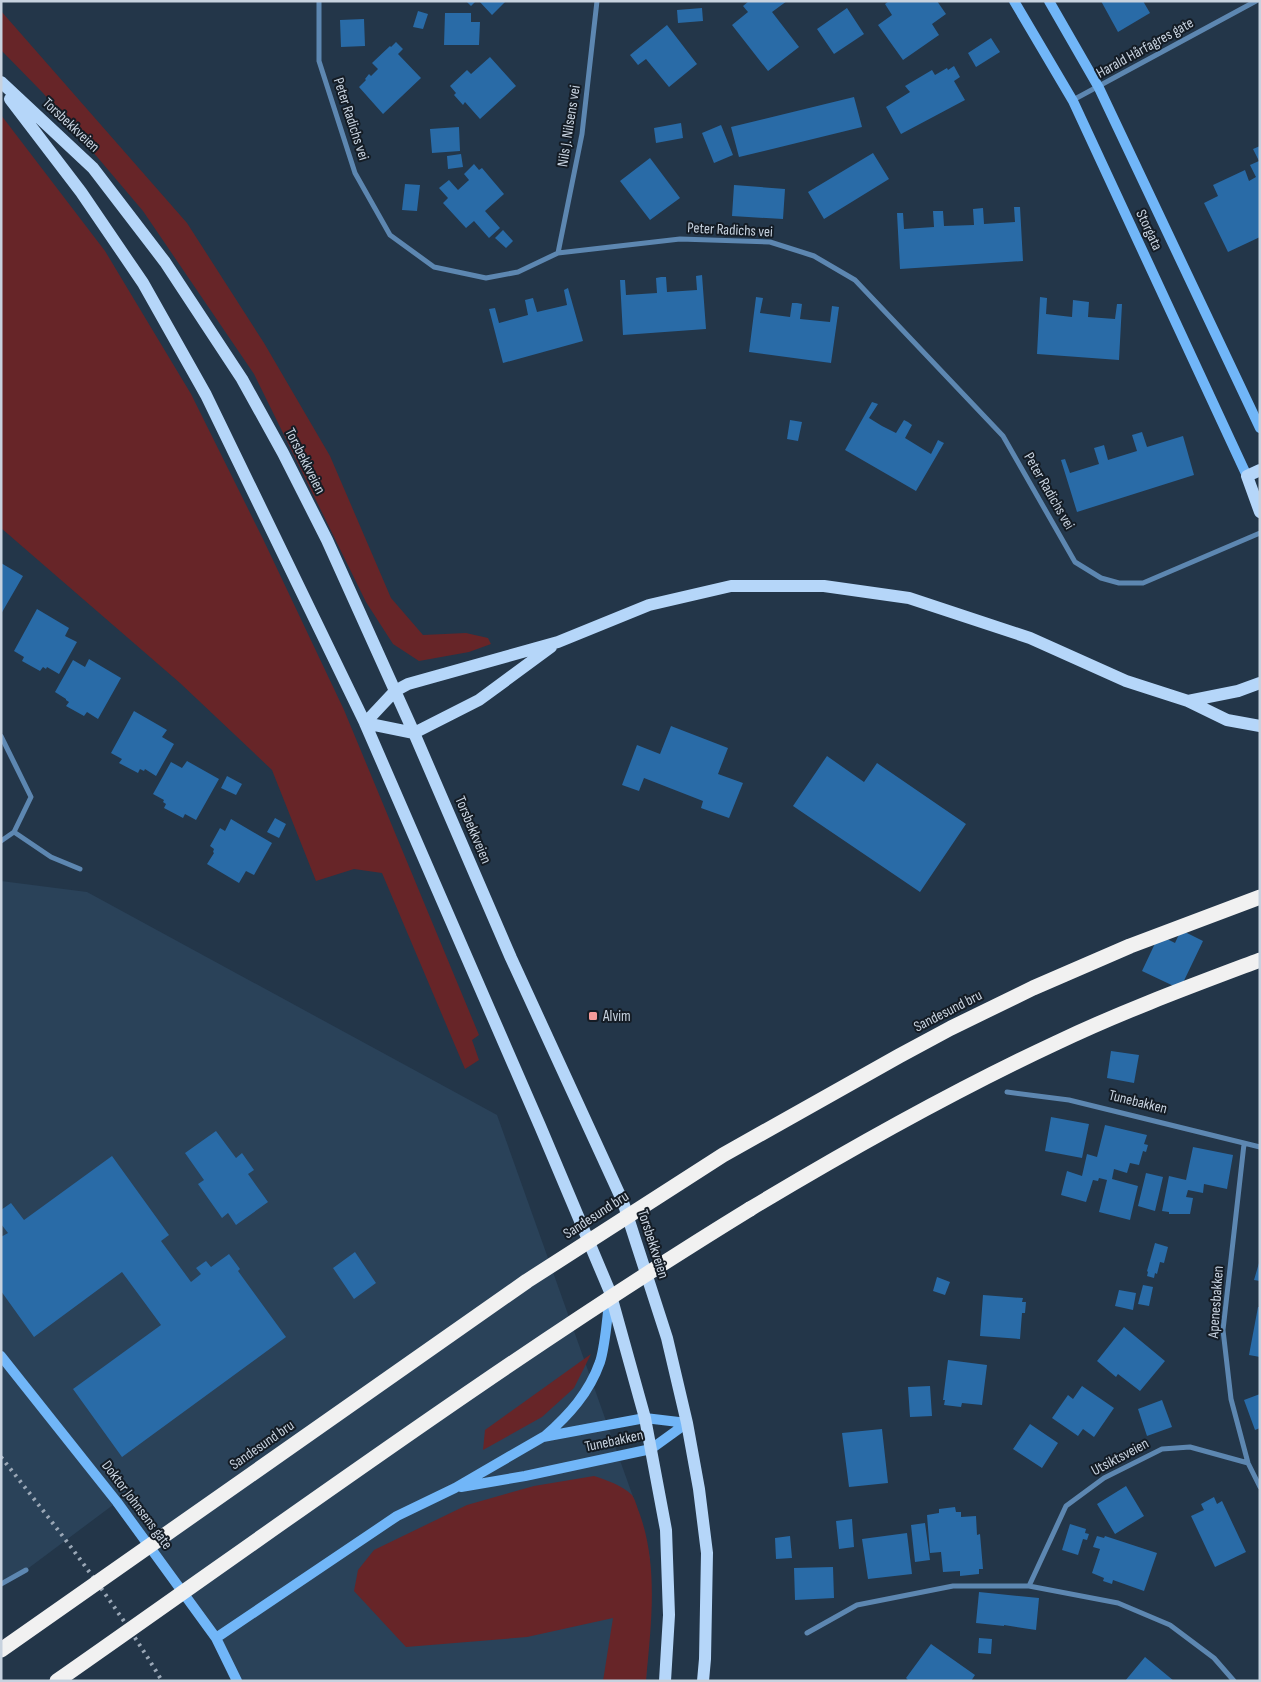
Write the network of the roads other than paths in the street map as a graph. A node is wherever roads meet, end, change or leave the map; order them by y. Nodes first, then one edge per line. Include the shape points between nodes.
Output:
1 (319, 1) edge
2 (597, 1) edge
3 (1014, 1) edge
4 (1049, 1) edge
5 (1256, 1) edge
6 (1, 82) edge
7 (1, 87) edge
8 (1099, 88) junction
9 (1073, 101) junction
10 (558, 253) junction
11 (1260, 428) edge
12 (1260, 470) edge
13 (1247, 476) junction
14 (1259, 509) edge
15 (1260, 533) edge
16 (558, 642) junction
17 (1260, 683) edge
18 (395, 691) junction
19 (1188, 701) junction
20 (365, 723) junction
21 (1260, 726) edge
22 (414, 733) junction
23 (1, 736) edge
24 (14, 832) junction
25 (1, 841) edge
26 (80, 869) dead end
27 (1260, 897) edge
28 (1260, 960) edge
29 (1007, 1092) dead end
30 (1244, 1144) junction
31 (1260, 1147) edge
32 (610, 1292) junction
33 (1, 1356) edge
34 (645, 1418) junction
35 (687, 1423) junction
36 (543, 1437) junction
37 (652, 1449) junction
38 (1248, 1463) junction
39 (1260, 1487) edge
40 (455, 1488) junction
41 (26, 1570) dead end
42 (1, 1584) edge
43 (1029, 1586) junction
44 (807, 1633) dead end
45 (216, 1638) junction
46 (1, 1650) edge
47 (57, 1681) edge
48 (237, 1681) edge
49 (665, 1681) edge
50 (703, 1681) edge
51 (1234, 1681) edge

1 - 10 street, Peter Radichs vei via 319,61 355,173 390,235 434,267 486,278 518,272
2 - 10 street, Nils J. Nilsens vei via 582,134
3 - 9 street, Storgata
4 - 8 street, Storgata
5 - 8 street, Harald Hårfagres gate
6 - 18 main road, Torsbekkveien via 93,168 165,262 242,379 284,453 327,540
7 - 20 main road, Torsbekkveien via 81,192 143,283 206,395
8 - 9 street, Harald Hårfagres gate
8 - 11 street, Storgata
9 - 13 street, Storgata
10 - 15 street, Peter Radichs vei via 680,239 770,242 814,256 854,280 1003,436 1075,562 1101,578 1119,583 1143,583
12 - 13 main road
13 - 14 main road
16 - 18 main road via 408,684
16 - 19 main road via 649,605 731,586 824,586 909,598 1030,638 1126,681
16 - 22 main road via 479,700
17 - 19 main road
18 - 20 main road
18 - 22 main road, Torsbekkveien
19 - 21 main road via 1227,720
20 - 22 main road
20 - 32 main road, Torsbekkveien
22 - 35 main road, Torsbekkveien via 511,958 623,1202 667,1338
23 - 24 street via 31,797
24 - 25 street
24 - 26 street via 51,857
27 - 46 highway, Sandesund bru, bridge via 1130,946 950,1028 723,1156 527,1281
28 - 47 highway, bridge via 1151,1001 1056,1043 833,1159 655,1267 553,1334
29 - 30 street, Tunebakken via 1069,1100
30 - 31 street, Tunebakken
30 - 38 street, Apenesbakken via 1223,1330 1231,1398
32 - 34 main road, Torsbekkveien
32 - 36 street, Tunebakken via 600,1360 588,1388 567,1416
33 - 45 street, Doktor Johnsens gate via 117,1502
34 - 35 street, Tunebakken
34 - 36 street, Tunebakken
34 - 37 main road, Torsbekkveien
35 - 37 street, Tunebakken
35 - 50 main road, Torsbekkveien via 707,1553
36 - 40 street, Tunebakken
37 - 40 street, Tunebakken
37 - 49 main road, Torsbekkveien via 666,1530 669,1615
38 - 39 street, Apenesbakken
38 - 43 street, Utsiktsveien via 1190,1447 1162,1449 1104,1478 1066,1506
40 - 45 street, Tunebakken via 397,1516
41 - 42 street
43 - 44 street via 953,1586 857,1605
43 - 51 street via 1118,1603 1170,1625 1214,1658
45 - 48 street, Doktor Johnsens gate

